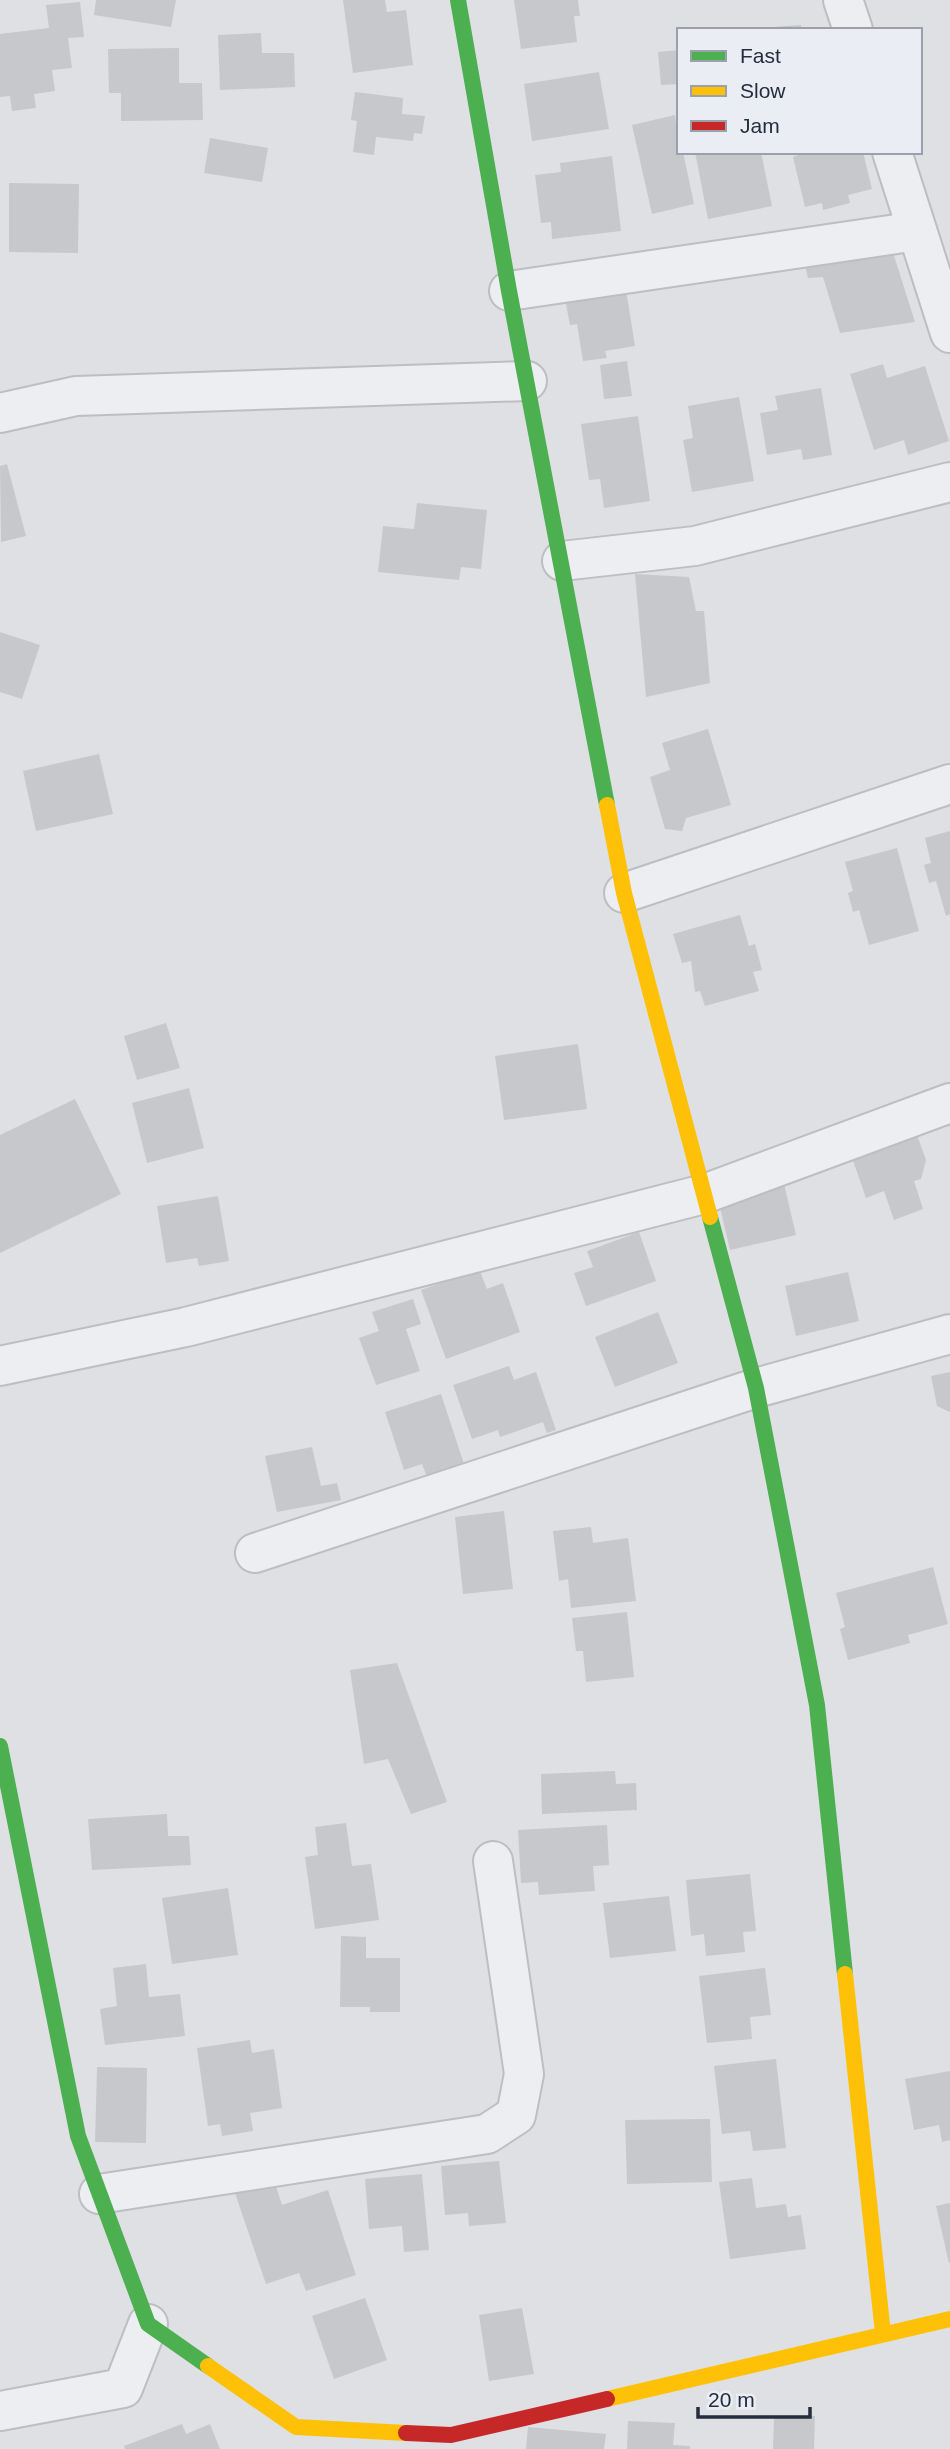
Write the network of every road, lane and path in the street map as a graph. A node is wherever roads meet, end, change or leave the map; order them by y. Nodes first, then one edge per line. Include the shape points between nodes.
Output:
1 (458, 0) edge
2 (844, 0) edge
3 (852, 28) edge
4 (893, 154) edge
5 (918, 231) junction
6 (509, 291) junction
7 (950, 332) edge
8 (527, 381) junction
9 (0, 413) edge
10 (950, 482) edge
11 (562, 561) junction
12 (950, 784) edge
13 (624, 893) junction
14 (950, 1103) edge
15 (704, 1194) junction
16 (950, 1334) edge
17 (0, 1366) edge
18 (756, 1388) junction
19 (255, 1553) dead end
20 (0, 1746) edge
21 (493, 1861) dead end
22 (99, 2194) junction
23 (950, 2319) edge
24 (148, 2324) junction
25 (883, 2334) junction
26 (0, 2411) edge
27 (307, 2438) edge

1 - 6 street
2 - 3 street
4 - 5 street
5 - 6 street
5 - 7 street
6 - 8 street
8 - 9 street via 76,397
8 - 11 street
10 - 11 street via 695,546
11 - 13 street
12 - 13 street
13 - 15 street
14 - 15 street
15 - 17 street via 186,1327
15 - 18 street
16 - 18 street
18 - 19 street
18 - 25 street via 817,1705
20 - 22 street via 78,2136
21 - 22 street via 524,2074 516,2115 487,2134
22 - 24 street
23 - 25 street
24 - 26 street via 123,2388
24 - 27 street
25 - 27 street via 451,2435

